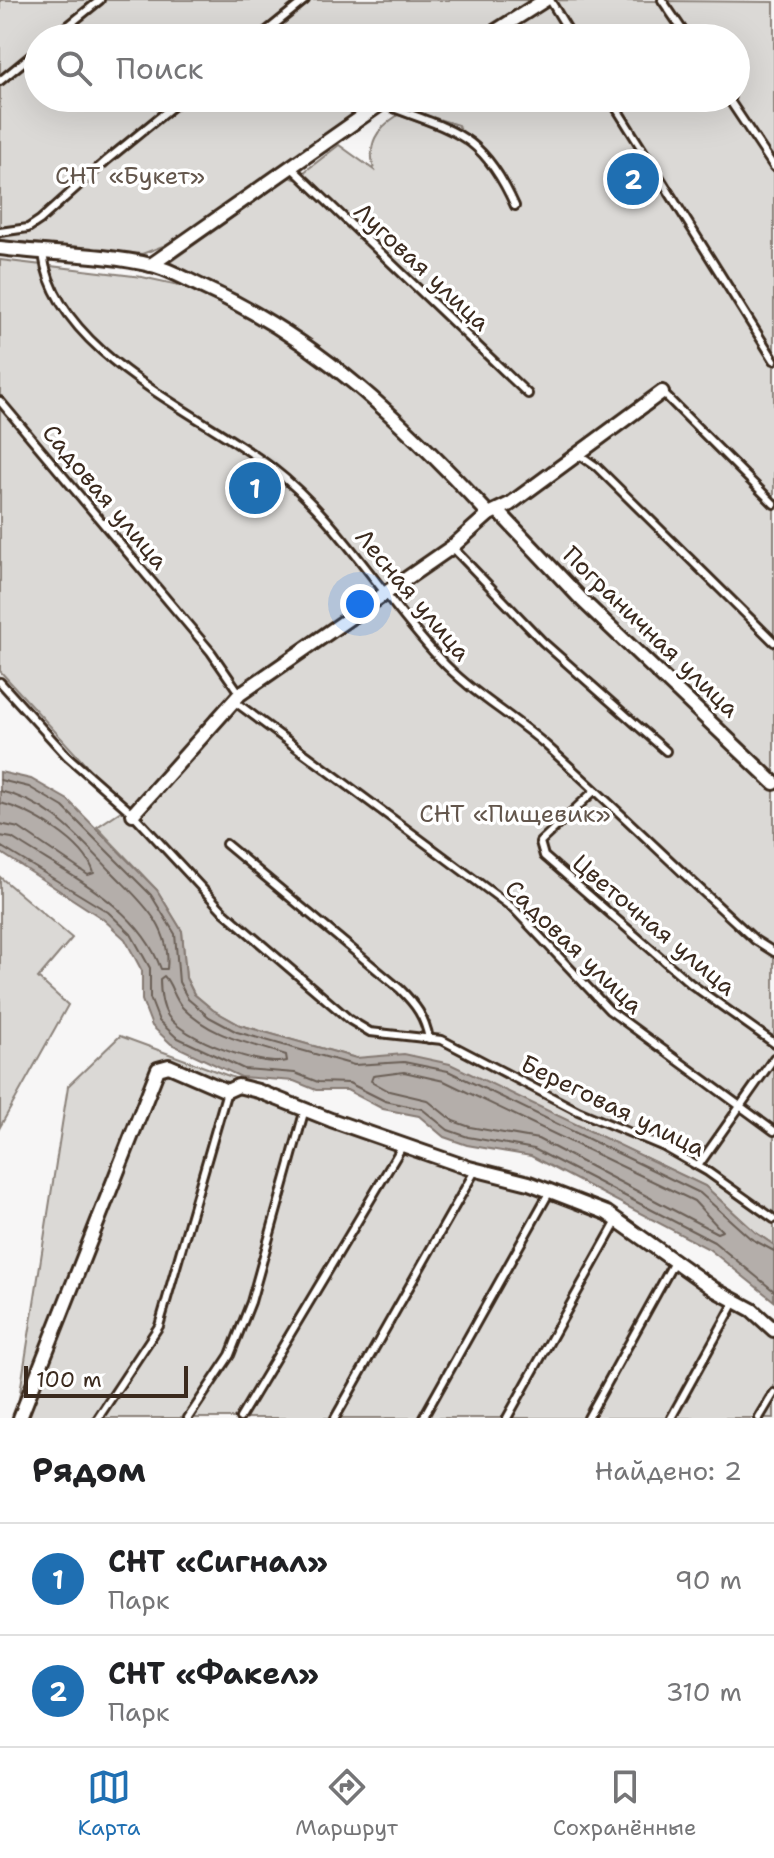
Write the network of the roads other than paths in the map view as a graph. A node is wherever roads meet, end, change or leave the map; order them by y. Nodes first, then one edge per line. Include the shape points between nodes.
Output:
1 (100, 0) edge
2 (305, 0) edge
3 (548, 0) edge
4 (662, 0) edge
5 (70, 24) edge
6 (275, 24) edge
7 (508, 24) edge
8 (564, 24) edge
9 (678, 24) edge
10 (24, 61) edge
11 (0, 81) edge
12 (166, 112) edge
13 (369, 112) edge
14 (409, 112) edge
15 (619, 112) edge
16 (737, 112) edge
17 (291, 167) junction
18 (774, 167) edge
19 (515, 206) dead end
20 (0, 232) edge
21 (0, 248) edge
22 (43, 254) junction
23 (151, 265) junction
24 (774, 360) edge
25 (662, 392) joint
26 (528, 394) dead end
27 (0, 401) edge
28 (577, 453) junction
29 (774, 504) edge
30 (494, 513) junction
31 (452, 547) junction
32 (386, 593) junction
33 (774, 642) edge
34 (0, 682) edge
35 (237, 698) junction
36 (666, 751) dead end
37 (774, 783) edge
38 (593, 792) junction
39 (133, 814) junction
40 (226, 844) dead end
41 (774, 952) edge
42 (429, 1039) junction
43 (774, 1043) edge
44 (774, 1058) edge
45 (227, 1091) junction
46 (738, 1106) junction
47 (305, 1109) junction
48 (774, 1131) edge
49 (403, 1145) junction
50 (698, 1166) junction
51 (476, 1169) junction
52 (550, 1191) junction
53 (774, 1219) edge
54 (617, 1221) junction
55 (674, 1262) junction
56 (735, 1301) junction
57 (774, 1330) edge
58 (774, 1393) edge
59 (20, 1418) edge
60 (98, 1418) edge
61 (188, 1418) edge
62 (240, 1418) edge
63 (335, 1418) edge
64 (423, 1418) edge
65 (507, 1418) edge
66 (588, 1418) edge
67 (671, 1418) edge
68 (759, 1418) edge

1 - 5 lane
2 - 6 lane
3 - 7 street
3 - 8 lane
4 - 9 lane
10 - 11 lane
12 - 20 lane via 40,220 28,228
13 - 17 street
14 - 19 lane via 474,142 488,156
15 - 24 lane
16 - 18 lane
17 - 23 street
17 - 26 lane, Луговая улица
21 - 22 street, Пограничная улица
22 - 23 street, Пограничная улица
22 - 32 lane, Лесная улица via 52,287 70,318 147,387 274,469 352,548
23 - 30 street, Пограничная улица via 231,300 300,339 388,410
25 - 28 street
25 - 29 lane
27 - 35 lane, Садовая улица via 211,652
28 - 30 street
28 - 33 lane
30 - 31 street
30 - 37 street, Пограничная улица
31 - 32 street
31 - 36 lane via 543,642
32 - 35 street
32 - 38 lane, Лесная улица via 439,658 547,746
34 - 39 lane, Береговая улица via 67,756
35 - 39 street
35 - 46 lane, Садовая улица via 514,909 609,1010
38 - 41 lane, Лесная улица
38 - 43 lane, Цветочная улица via 542,839 544,856 691,984
39 - 42 lane, Береговая улица via 224,912 350,1020 370,1032
40 - 42 lane via 400,989 417,1006
42 - 50 lane, Береговая улица via 442,1040
44 - 46 lane
45 - 47 street via 238,1086
45 - 59 street via 169,1066 158,1069
45 - 60 lane via 159,1326
46 - 48 lane, Садовая улица
46 - 50 lane
47 - 49 street
47 - 61 lane via 251,1302 230,1355
49 - 51 street
49 - 62 lane
50 - 53 lane, Береговая улица
51 - 52 street
51 - 63 lane
52 - 54 street
52 - 64 lane
54 - 55 street
54 - 65 lane
55 - 56 street
55 - 66 lane
56 - 57 street
56 - 67 lane
58 - 68 lane

